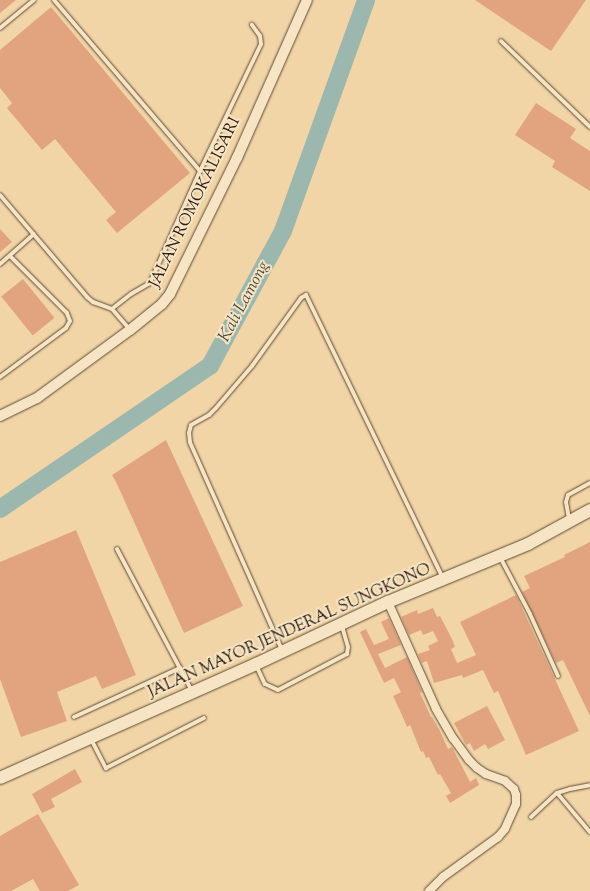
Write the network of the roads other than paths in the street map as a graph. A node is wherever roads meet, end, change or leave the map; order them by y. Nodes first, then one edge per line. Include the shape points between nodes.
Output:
1 (34, 0) edge
2 (54, 0) edge
3 (307, 0) edge
4 (252, 25) dead end
5 (0, 28) edge
6 (501, 41) dead end
7 (590, 127) edge
8 (200, 171) junction
9 (0, 195) edge
10 (34, 234) junction
11 (10, 256) junction
12 (0, 264) edge
13 (112, 309) junction
14 (130, 330) junction
15 (0, 377) edge
16 (0, 416) edge
17 (590, 483) edge
18 (590, 510) edge
19 (569, 522) junction
20 (116, 550) dead end
21 (499, 557) junction
22 (444, 580) junction
23 (388, 602) junction
24 (342, 624) junction
25 (282, 651) junction
26 (256, 664) junction
27 (180, 668) junction
28 (558, 676) dead end
29 (193, 693) junction
30 (74, 717) dead end
31 (204, 718) dead end
32 (90, 737) junction
33 (0, 778) edge
34 (590, 785) edge
35 (557, 793) junction
36 (531, 816) dead end
37 (590, 832) edge
38 (429, 891) edge

1 - 5 lane
2 - 8 lane
3 - 14 street, JALAN ROMOKALISARI via 237,158 176,284 162,304
4 - 8 lane via 260,36 261,44
6 - 7 lane
8 - 13 lane via 150,283
9 - 10 lane
10 - 11 lane
10 - 13 lane via 87,297
11 - 12 lane
11 - 15 lane via 67,313 70,321 66,328
13 - 14 lane
14 - 16 street, JALAN ROMOKALISARI via 37,398
17 - 19 lane via 568,495 566,502
18 - 19 main road, JALAN MAYOR JENDERAL SUNGKONO
19 - 21 main road, JALAN MAYOR JENDERAL SUNGKONO
20 - 27 lane
21 - 22 main road, JALAN MAYOR JENDERAL SUNGKONO
21 - 28 lane via 530,614
22 - 23 main road, JALAN MAYOR JENDERAL SUNGKONO
22 - 25 lane via 306,295 301,298 252,366 209,415 191,426 189,433 190,442
23 - 24 main road, JALAN MAYOR JENDERAL SUNGKONO
23 - 38 street via 436,709 453,738 468,760 486,774 505,781 514,789 516,796 516,804 505,830 443,877
24 - 25 main road, JALAN MAYOR JENDERAL SUNGKONO
24 - 26 lane via 348,647 347,654 278,690 265,684
25 - 26 main road, JALAN MAYOR JENDERAL SUNGKONO
26 - 29 main road, JALAN MAYOR JENDERAL SUNGKONO
27 - 29 lane
27 - 30 lane
29 - 32 main road, JALAN MAYOR JENDERAL SUNGKONO
31 - 32 lane via 106,768
32 - 33 main road, JALAN MAYOR JENDERAL SUNGKONO
34 - 35 lane
35 - 36 lane
35 - 37 lane

